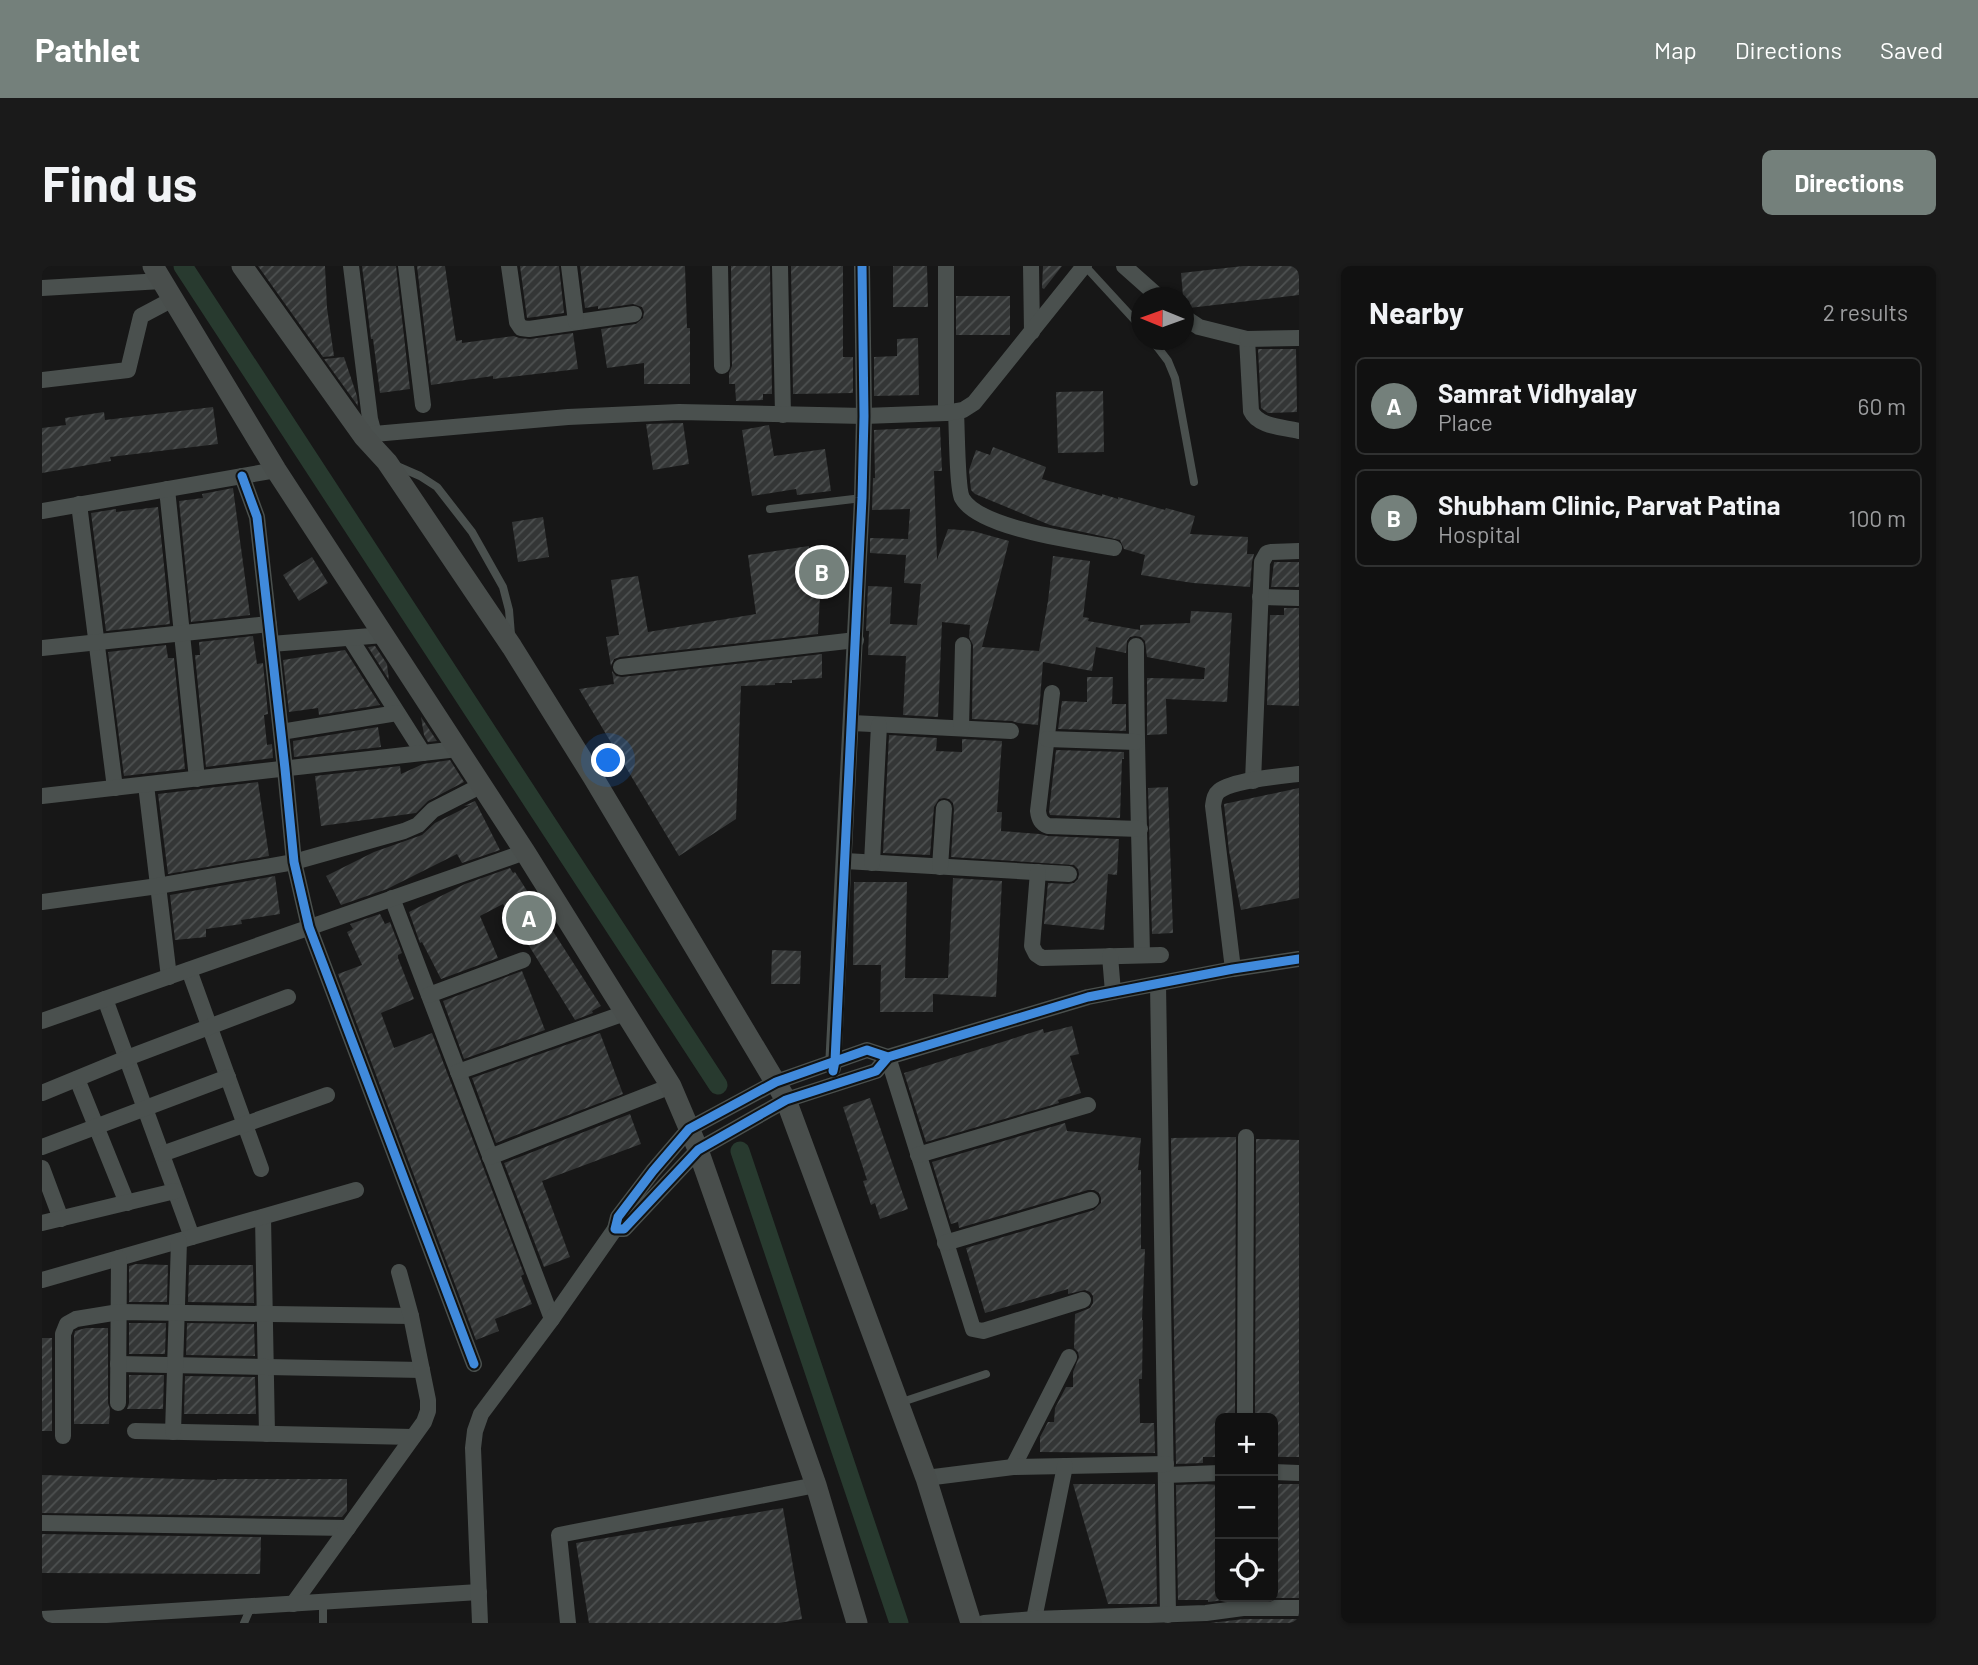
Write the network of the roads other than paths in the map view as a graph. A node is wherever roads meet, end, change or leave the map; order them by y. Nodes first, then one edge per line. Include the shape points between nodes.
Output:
1 (242, 266) edge
2 (351, 266) edge
3 (406, 266) edge
4 (509, 266) edge
5 (569, 266) edge
6 (720, 266) edge
7 (780, 266) edge
8 (862, 266) edge
9 (946, 266) edge
10 (1031, 266) edge
11 (1085, 266) edge
12 (1124, 266) edge
13 (163, 282) edge
14 (1148, 287) edge
15 (42, 288) edge
16 (634, 314) dead end
17 (1131, 316) edge
18 (576, 323) junction
19 (1194, 324) edge
20 (1032, 332) junction
21 (1299, 338) edge
22 (1247, 339) junction
23 (1160, 350) edge
24 (722, 366) dead end
25 (42, 380) edge
26 (423, 405) dead end
27 (951, 412) junction
28 (783, 415) junction
29 (864, 416) junction
30 (1299, 431) edge
31 (369, 435) junction
32 (387, 462) junction
33 (276, 470) junction
34 (242, 476) junction
35 (1194, 482) dead end
36 (167, 489) junction
37 (862, 498) junction
38 (79, 504) junction
39 (770, 509) dead end
40 (42, 511) edge
41 (1114, 548) dead end
42 (1299, 551) edge
43 (1260, 597) junction
44 (1299, 598) edge
45 (269, 624) junction
46 (183, 633) junction
47 (384, 635) junction
48 (350, 638) junction
49 (856, 640) junction
50 (97, 643) junction
51 (271, 644) junction
52 (963, 646) dead end
53 (1136, 646) dead end
54 (512, 647) junction
55 (42, 649) edge
56 (621, 667) dead end
57 (1052, 693) dead end
58 (397, 713) junction
59 (852, 723) junction
60 (879, 725) junction
61 (961, 729) junction
62 (1011, 731) dead end
63 (281, 732) junction
64 (1047, 739) junction
65 (1136, 742) junction
66 (458, 749) junction
67 (423, 753) junction
68 (285, 769) junction
69 (1299, 774) edge
70 (197, 779) junction
71 (1253, 780) junction
72 (146, 785) junction
73 (482, 785) junction
74 (115, 788) junction
75 (42, 796) edge
76 (944, 808) dead end
77 (1140, 830) junction
78 (525, 852) junction
79 (845, 861) junction
80 (294, 862) junction
81 (872, 863) junction
82 (940, 867) junction
83 (1038, 872) junction
84 (1069, 874) dead end
85 (158, 886) junction
86 (392, 898) junction
87 (42, 902) edge
88 (309, 927) junction
89 (1142, 955) junction
90 (1161, 955) dead end
91 (1110, 956) junction
92 (1299, 959) edge
93 (523, 960) dead end
94 (1233, 969) junction
95 (189, 970) junction
96 (169, 977) junction
97 (1158, 984) junction
98 (1113, 992) junction
99 (429, 995) junction
100 (288, 997) dead end
101 (105, 999) junction
102 (625, 1013) junction
103 (42, 1021) edge
104 (210, 1028) junction
105 (888, 1057) junction
106 (127, 1058) junction
107 (835, 1061) junction
108 (458, 1072) junction
109 (228, 1077) junction
110 (77, 1079) junction
111 (830, 1084) junction
112 (671, 1086) junction
113 (781, 1091) junction
114 (42, 1093) edge
115 (327, 1095) dead end
116 (1088, 1104) dead end
117 (145, 1108) junction
118 (245, 1124) junction
119 (96, 1126) junction
120 (689, 1129) junction
121 (1245, 1137) dead end
122 (42, 1147) edge
123 (698, 1150) junction
124 (162, 1154) junction
125 (918, 1155) junction
126 (490, 1157) junction
127 (42, 1168) edge
128 (261, 1169) dead end
129 (356, 1190) dead end
130 (176, 1191) junction
131 (1091, 1200) dead end
132 (127, 1203) junction
133 (263, 1217) junction
134 (61, 1219) junction
135 (42, 1223) edge
136 (615, 1229) junction
137 (186, 1239) junction
138 (946, 1243) junction
139 (119, 1258) junction
140 (399, 1272) dead end
141 (42, 1280) edge
142 (1083, 1300) dead end
143 (119, 1312) junction
144 (177, 1312) junction
145 (265, 1314) junction
146 (411, 1316) junction
147 (552, 1319) junction
148 (1069, 1357) dead end
149 (118, 1364) junction
150 (474, 1364) dead end
151 (176, 1365) junction
152 (266, 1367) junction
153 (422, 1370) junction
154 (986, 1374) dead end
155 (118, 1403) dead end
156 (899, 1403) junction
157 (1245, 1413) edge
158 (135, 1431) dead end
159 (173, 1432) junction
160 (267, 1434) junction
161 (63, 1436) dead end
162 (413, 1437) junction
163 (1065, 1466) junction
164 (1013, 1467) junction
165 (1166, 1470) junction
166 (1278, 1472) edge
167 (1215, 1473) edge
168 (1299, 1473) edge
169 (926, 1478) junction
170 (816, 1485) junction
171 (42, 1523) edge
172 (348, 1528) junction
173 (478, 1592) junction
174 (323, 1602) junction
175 (1243, 1602) edge
176 (293, 1604) junction
177 (251, 1606) junction
178 (1299, 1608) edge
179 (1168, 1615) junction
180 (1204, 1618) edge
181 (42, 1619) edge
182 (1034, 1619) junction
183 (87, 1620) edge
184 (1083, 1620) edge
185 (854, 1622) edge
186 (244, 1623) edge
187 (323, 1623) edge
188 (480, 1623) edge
189 (568, 1623) edge
190 (971, 1623) edge
191 (984, 1623) edge

1 - 31 main road
2 - 31 street
3 - 26 street
4 - 18 street via 521,328
5 - 18 street
6 - 24 street
7 - 28 street
8 - 29 street
9 - 27 street
10 - 20 street
11 - 17 lane
11 - 20 street
12 - 14 street
13 - 15 street
13 - 25 street via 141,316 128,370
13 - 33 main road
16 - 18 street
19 - 22 street
20 - 27 street via 974,403
21 - 22 street
22 - 30 street via 1254,417
23 - 35 lane via 1175,377
27 - 29 street
27 - 41 street via 961,495 970,508 1012,527
28 - 29 street
28 - 31 street via 624,414
29 - 37 street
31 - 32 main road
32 - 54 main road
32 - 54 lane via 437,488 472,532 503,587
33 - 34 street
33 - 47 main road
34 - 36 street
34 - 45 street via 257,517
36 - 38 street
36 - 46 street
37 - 39 lane
37 - 49 street
38 - 40 street
38 - 50 street
42 - 43 street via 1267,553 1262,562
43 - 44 street
43 - 71 street
45 - 46 street
45 - 51 street
46 - 50 street
46 - 70 street
47 - 48 street
47 - 66 main road
48 - 51 street
48 - 58 street
49 - 56 street
49 - 59 street
50 - 55 street
50 - 74 street
51 - 63 street
52 - 61 street
53 - 65 street
54 - 113 main road
57 - 64 street
58 - 63 street
58 - 67 street
59 - 60 street
59 - 79 street
60 - 61 street
60 - 81 street
61 - 62 street
63 - 68 street
64 - 65 street
64 - 77 street via 1038,811 1042,824
65 - 77 street
66 - 67 street
66 - 73 main road
67 - 68 street
68 - 70 street
68 - 80 street
69 - 71 street
70 - 72 street
71 - 94 street via 1220,790 1213,806
72 - 74 street
72 - 85 street
73 - 78 main road
73 - 80 street via 404,831
74 - 75 street
76 - 82 street
77 - 89 street
78 - 86 street
78 - 102 main road
79 - 81 street
79 - 107 street
80 - 85 street
80 - 88 street
81 - 82 street
82 - 83 street
83 - 84 street
83 - 91 street via 1032,946 1036,954 1042,958
85 - 87 street
85 - 96 street
86 - 88 street
86 - 99 street
88 - 95 street
88 - 150 street
89 - 90 street
89 - 91 street
91 - 98 street
92 - 94 street
93 - 99 street
94 - 97 street
95 - 96 street
95 - 104 street
96 - 101 street
97 - 98 street
97 - 165 street
98 - 105 street
99 - 108 street
100 - 104 street
101 - 103 street
101 - 106 street
102 - 108 street
102 - 112 main road
104 - 106 street
104 - 109 street
105 - 107 street via 867,1050
105 - 111 street via 876,1071
105 - 125 street
106 - 110 street
106 - 117 street
107 - 111 street
107 - 113 street
108 - 126 street
109 - 117 street
109 - 118 street
110 - 114 street
110 - 119 street
111 - 113 street
112 - 120 main road
112 - 126 street
113 - 120 street
113 - 123 street
113 - 156 main road
115 - 118 street
116 - 125 street
117 - 119 street
117 - 124 street
118 - 124 street
118 - 128 street
119 - 122 street
119 - 132 street
120 - 123 main road
120 - 136 street via 618,1217
121 - 157 street
123 - 136 street via 624,1229
123 - 170 main road
124 - 130 street
125 - 138 street
126 - 147 street
127 - 134 street
129 - 133 street
130 - 132 street
130 - 137 street
131 - 138 street
132 - 134 street
133 - 137 street
133 - 145 street
134 - 135 street
136 - 147 street
137 - 139 street
137 - 144 street
138 - 142 street via 973,1329 983,1331
139 - 141 street
139 - 143 street
140 - 146 street
143 - 144 street
143 - 149 street
143 - 161 street via 67,1324 63,1335
144 - 145 street
144 - 151 street
145 - 146 street
145 - 152 street
146 - 153 street
147 - 173 street via 481,1414 475,1431
148 - 164 street
149 - 151 street
149 - 155 street
151 - 152 street
151 - 159 street
152 - 153 street
152 - 160 street
153 - 162 street via 428,1411
154 - 156 lane
156 - 169 main road
158 - 159 street
159 - 160 street
160 - 162 street
162 - 172 street
163 - 164 street
163 - 165 street
163 - 182 street
164 - 169 street
165 - 167 street
165 - 179 street
166 - 168 street
169 - 190 main road
170 - 185 main road
170 - 189 street via 559,1535
171 - 172 street
172 - 176 street
173 - 174 street
173 - 188 street
174 - 176 street
174 - 187 lane
175 - 178 street
175 - 180 street
176 - 177 street
177 - 183 street
177 - 186 lane
179 - 180 street
179 - 184 street
181 - 183 street
182 - 184 street
182 - 191 street

